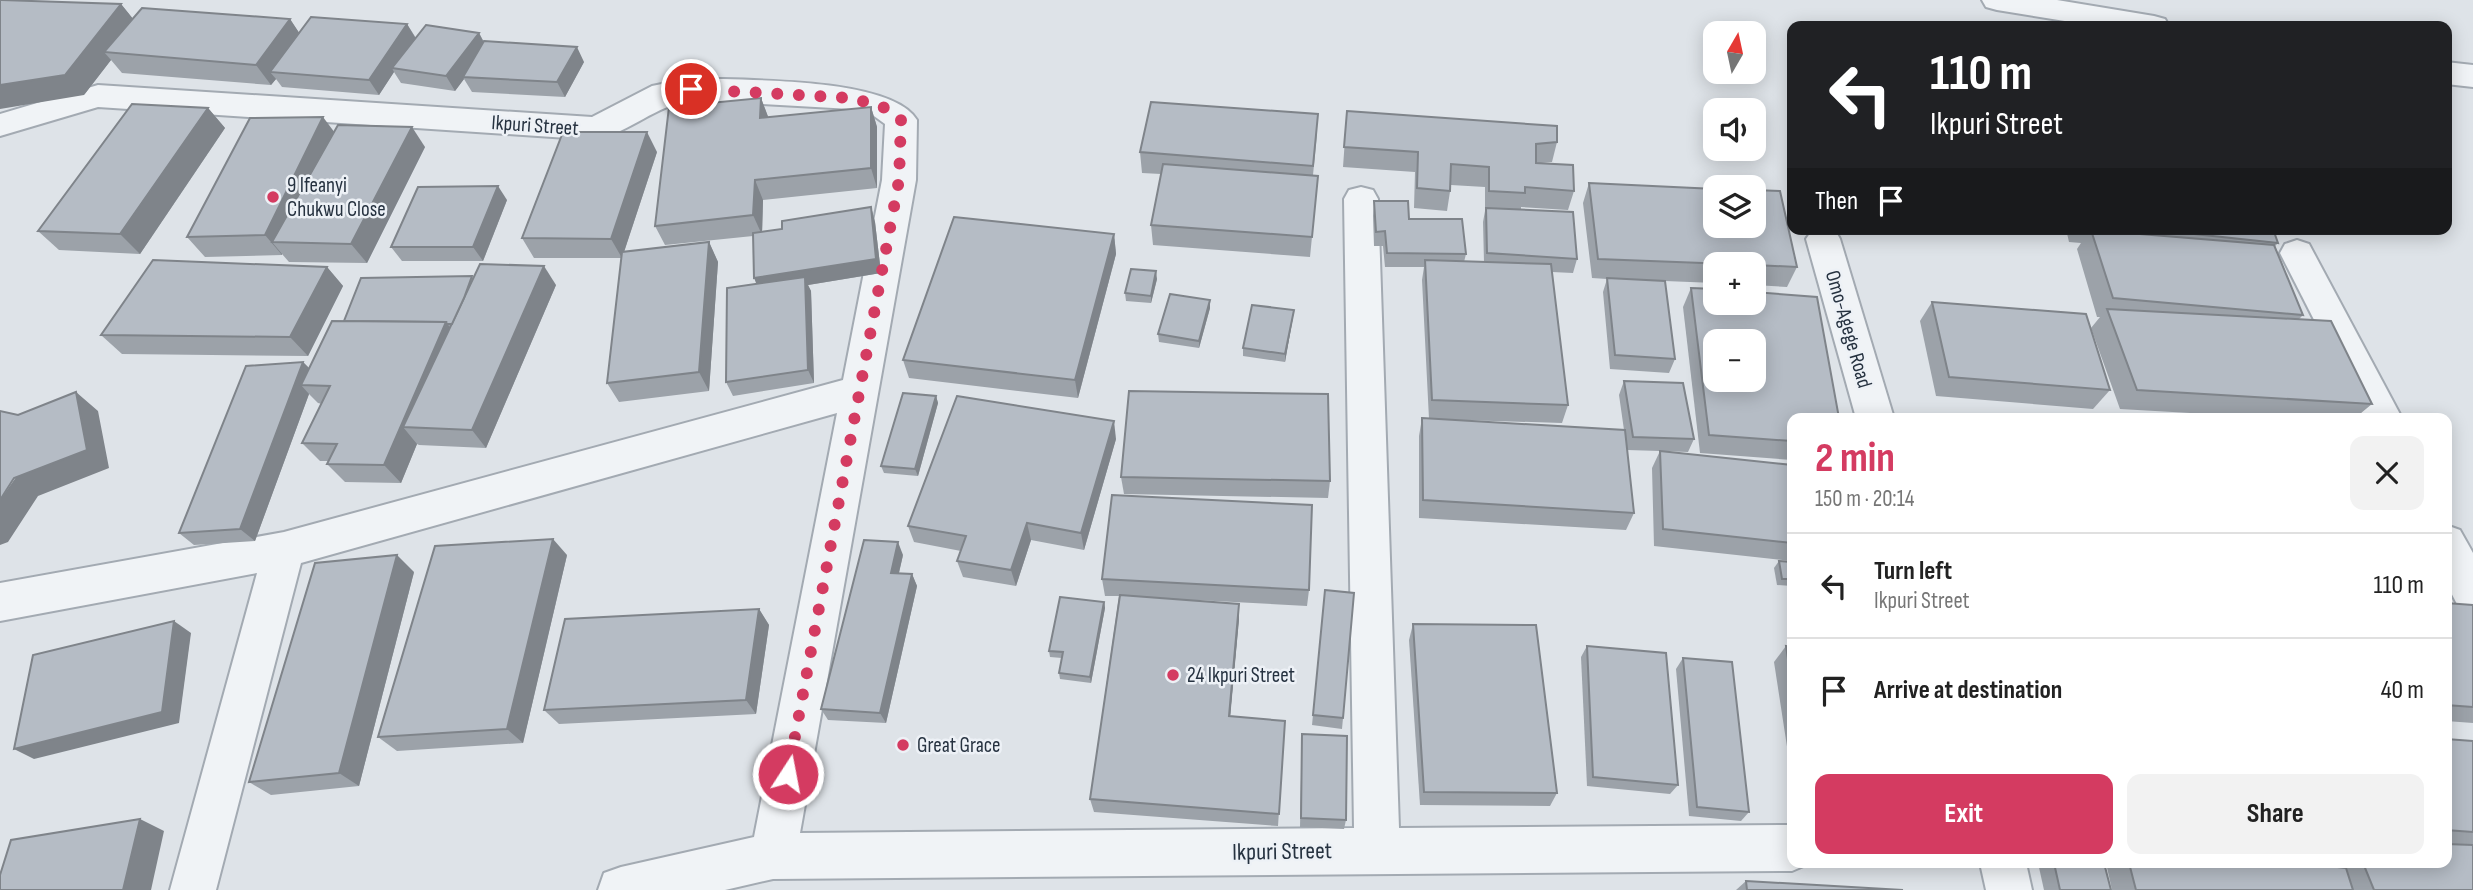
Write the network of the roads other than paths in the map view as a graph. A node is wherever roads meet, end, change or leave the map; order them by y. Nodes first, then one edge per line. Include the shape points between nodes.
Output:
1 (1997, 0) edge
2 (2124, 21) edge
3 (2452, 74) edge
4 (2473, 76) edge
5 (0, 125) edge
6 (1361, 199) dead end
7 (1823, 239) dead end
8 (2297, 253) dead end
9 (860, 391) junction
10 (1874, 413) edge
11 (2380, 413) edge
12 (284, 551) junction
13 (2452, 553) edge
14 (2473, 593) edge
15 (0, 602) edge
16 (1787, 848) edge
17 (1377, 850) junction
18 (772, 856) junction
19 (2004, 868) edge
20 (193, 890) edge
21 (621, 890) edge
22 (2009, 890) edge

1 - 2 street
3 - 4 street
5 - 9 street, Ikpuri Street via 98,96 597,129 663,94 691,89 852,98 885,108 901,120 899,180
6 - 17 street
7 - 10 street, Omo-Agege Road
8 - 11 street
9 - 12 street
9 - 18 street, Ikpuri Street
12 - 15 street
12 - 20 street
13 - 14 street
16 - 17 street, Ikpuri Street
17 - 18 street, Ikpuri Street
18 - 21 street, Ikpuri Street
19 - 22 street

